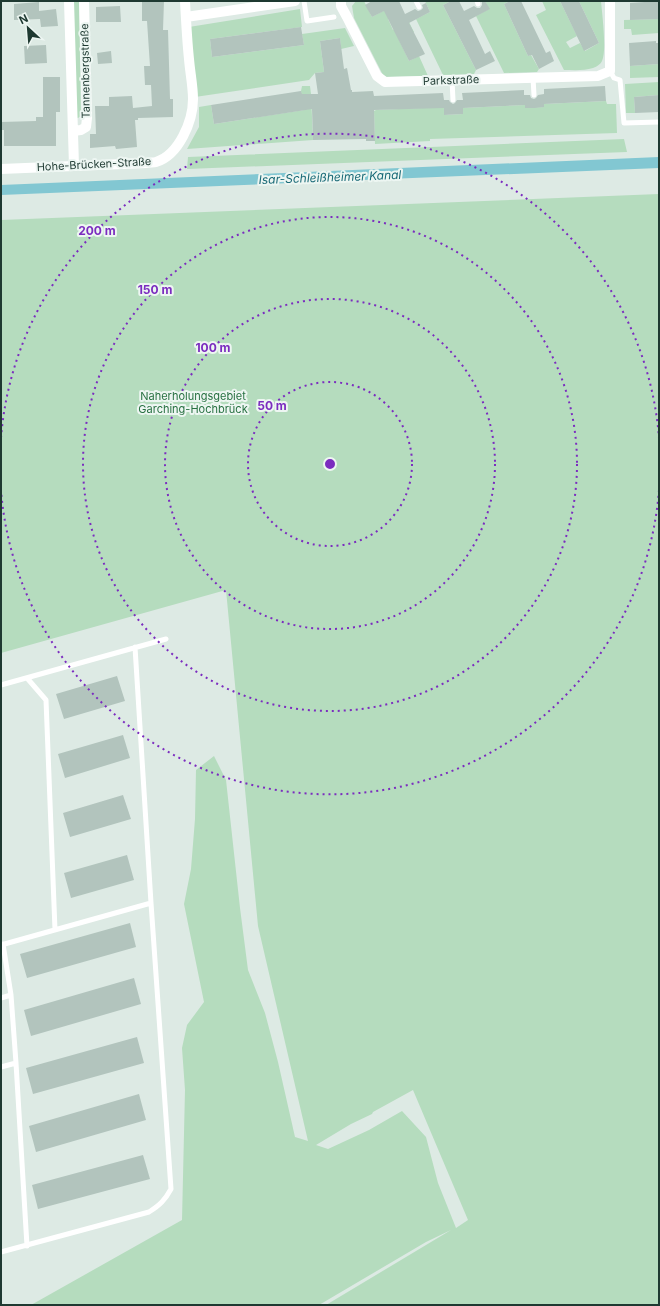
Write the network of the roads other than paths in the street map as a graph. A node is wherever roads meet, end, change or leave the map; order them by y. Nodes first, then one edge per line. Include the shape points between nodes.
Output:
1 (69, 1) edge
2 (84, 1) edge
3 (185, 1) edge
4 (295, 1) edge
5 (304, 1) edge
6 (341, 1) edge
7 (416, 1) edge
8 (610, 1) edge
9 (419, 7) dead end
10 (186, 17) junction
11 (334, 17) dead end
12 (610, 71) junction
13 (533, 78) junction
14 (452, 80) junction
15 (534, 95) dead end
16 (453, 100) dead end
17 (659, 122) edge
18 (73, 131) junction
19 (74, 166) junction
20 (1, 169) edge
21 (166, 639) dead end
22 (135, 647) junction
23 (27, 678) junction
24 (1, 685) edge
25 (151, 903) junction
26 (55, 930) junction
27 (2, 945) edge
28 (11, 995) junction
29 (1, 998) edge
30 (16, 1062) junction
31 (1, 1067) edge
32 (27, 1246) junction
33 (1, 1252) edge

1 - 18 street, Tannenbergstraße
2 - 18 street, Tannenbergstraße via 87,118 86,127
3 - 10 street, Hohe-Brücken-Straße
4 - 10 street
5 - 11 lane via 307,21
6 - 14 street, Parkstraße via 341,6 377,76 385,82
7 - 9 lane
8 - 12 street
10 - 19 street, Hohe-Brücken-Straße via 192,113 186,131 176,147 156,162
12 - 13 street, Parkstraße via 598,76
12 - 17 lane via 614,78 620,80 624,123
13 - 14 street, Parkstraße
13 - 15 lane
14 - 16 lane
18 - 19 street, Tannenbergstraße
19 - 20 street, Hohe-Brücken-Straße
21 - 22 lane
22 - 23 lane
22 - 25 lane
23 - 24 lane
23 - 26 lane via 46,700
25 - 26 lane
25 - 32 lane via 171,1189 166,1199 149,1212
26 - 27 lane
27 - 28 lane
28 - 29 lane
28 - 30 lane
30 - 31 lane
30 - 32 lane
32 - 33 lane

